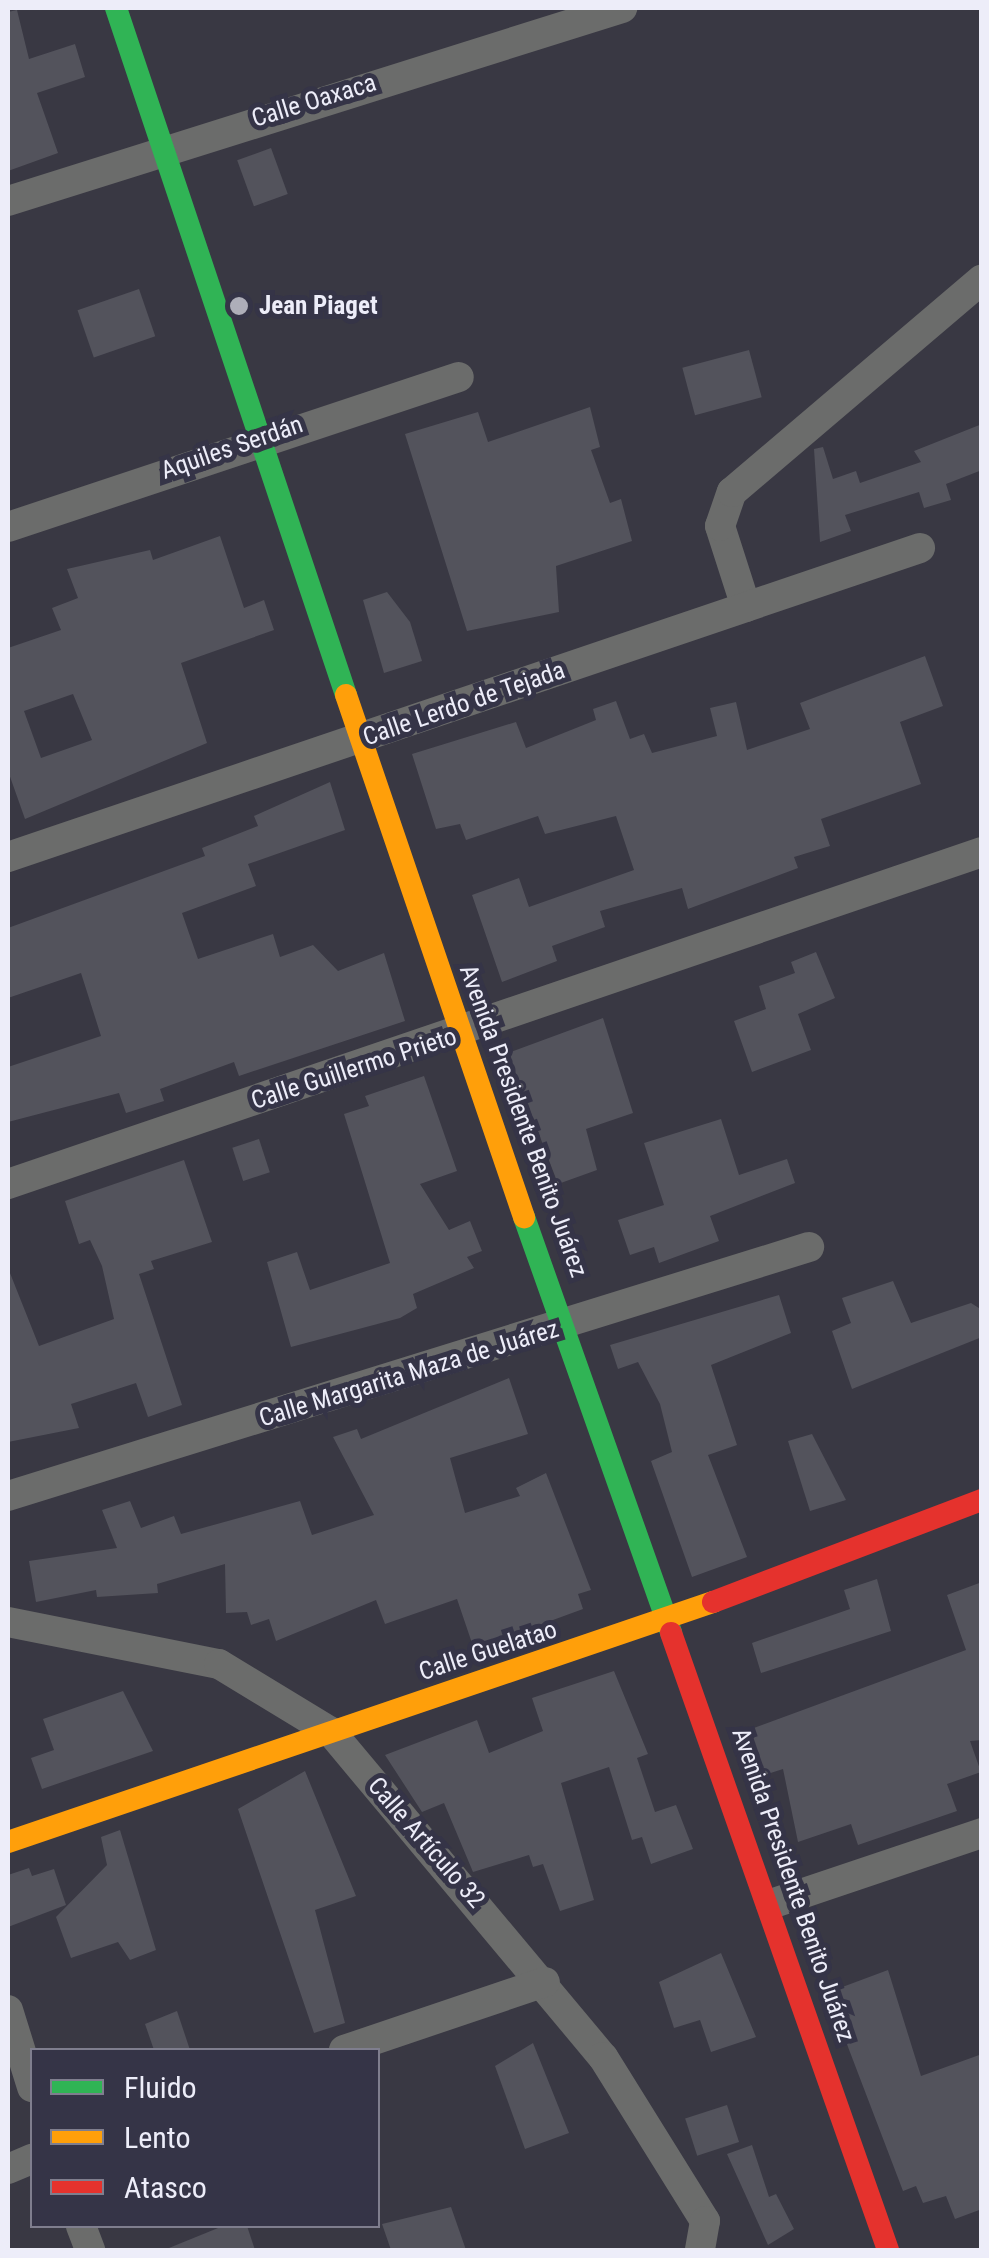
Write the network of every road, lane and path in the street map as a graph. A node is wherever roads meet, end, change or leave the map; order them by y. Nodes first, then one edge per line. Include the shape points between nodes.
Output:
1 (116, 8) edge
2 (622, 8) edge
3 (164, 147) junction
4 (8, 201) edge
5 (982, 279) edge
6 (458, 377) dead end
7 (265, 434) junction
8 (8, 527) edge
9 (920, 548) dead end
10 (746, 607) junction
11 (364, 738) junction
12 (982, 852) edge
13 (8, 857) edge
14 (460, 1034) junction
15 (8, 1184) edge
16 (808, 1248) dead end
17 (567, 1326) junction
18 (8, 1496) edge
19 (982, 1500) edge
20 (672, 1618) junction
21 (8, 1622) edge
22 (331, 1732) junction
23 (982, 1833) edge
24 (8, 1842) edge
25 (771, 1904) junction
26 (545, 1982) junction
27 (8, 2010) edge
28 (350, 2048) edge
29 (30, 2081) edge
30 (703, 2247) edge
31 (888, 2250) edge

1 - 3 street, Avenida Presidente Benito Juárez
2 - 3 street, Calle Oaxaca
3 - 4 street, Calle Oaxaca
3 - 7 street, Avenida Presidente Benito Juárez
5 - 10 street via 732,492 720,526
6 - 7 street, Aquiles Serdán
7 - 8 street, Aquiles Serdán
7 - 11 street, Avenida Presidente Benito Juárez
9 - 10 street, Calle Lerdo de Tejada
10 - 11 street, Calle Lerdo de Tejada
11 - 13 street, Calle Lerdo de Tejada
11 - 14 street, Avenida Presidente Benito Juárez
12 - 14 street, Calle Guillermo Prieto
14 - 15 street, Calle Guillermo Prieto
14 - 17 street, Avenida Presidente Benito Juárez
16 - 17 street, Calle Margarita Maza de Juárez
17 - 18 street, Calle Margarita Maza de Juárez
17 - 20 street, Avenida Presidente Benito Juárez
19 - 20 street, Calle Guelatao
20 - 22 street, Calle Guelatao
20 - 25 street, Avenida Presidente Benito Juárez
21 - 22 street, Calle Artículo 32 via 218,1664
22 - 24 street, Calle Guelatao
22 - 26 street, Calle Artículo 32
23 - 25 street
25 - 31 street, Avenida Presidente Benito Juárez
26 - 28 street
26 - 30 street, Calle Artículo 32 via 706,2222
27 - 29 street

